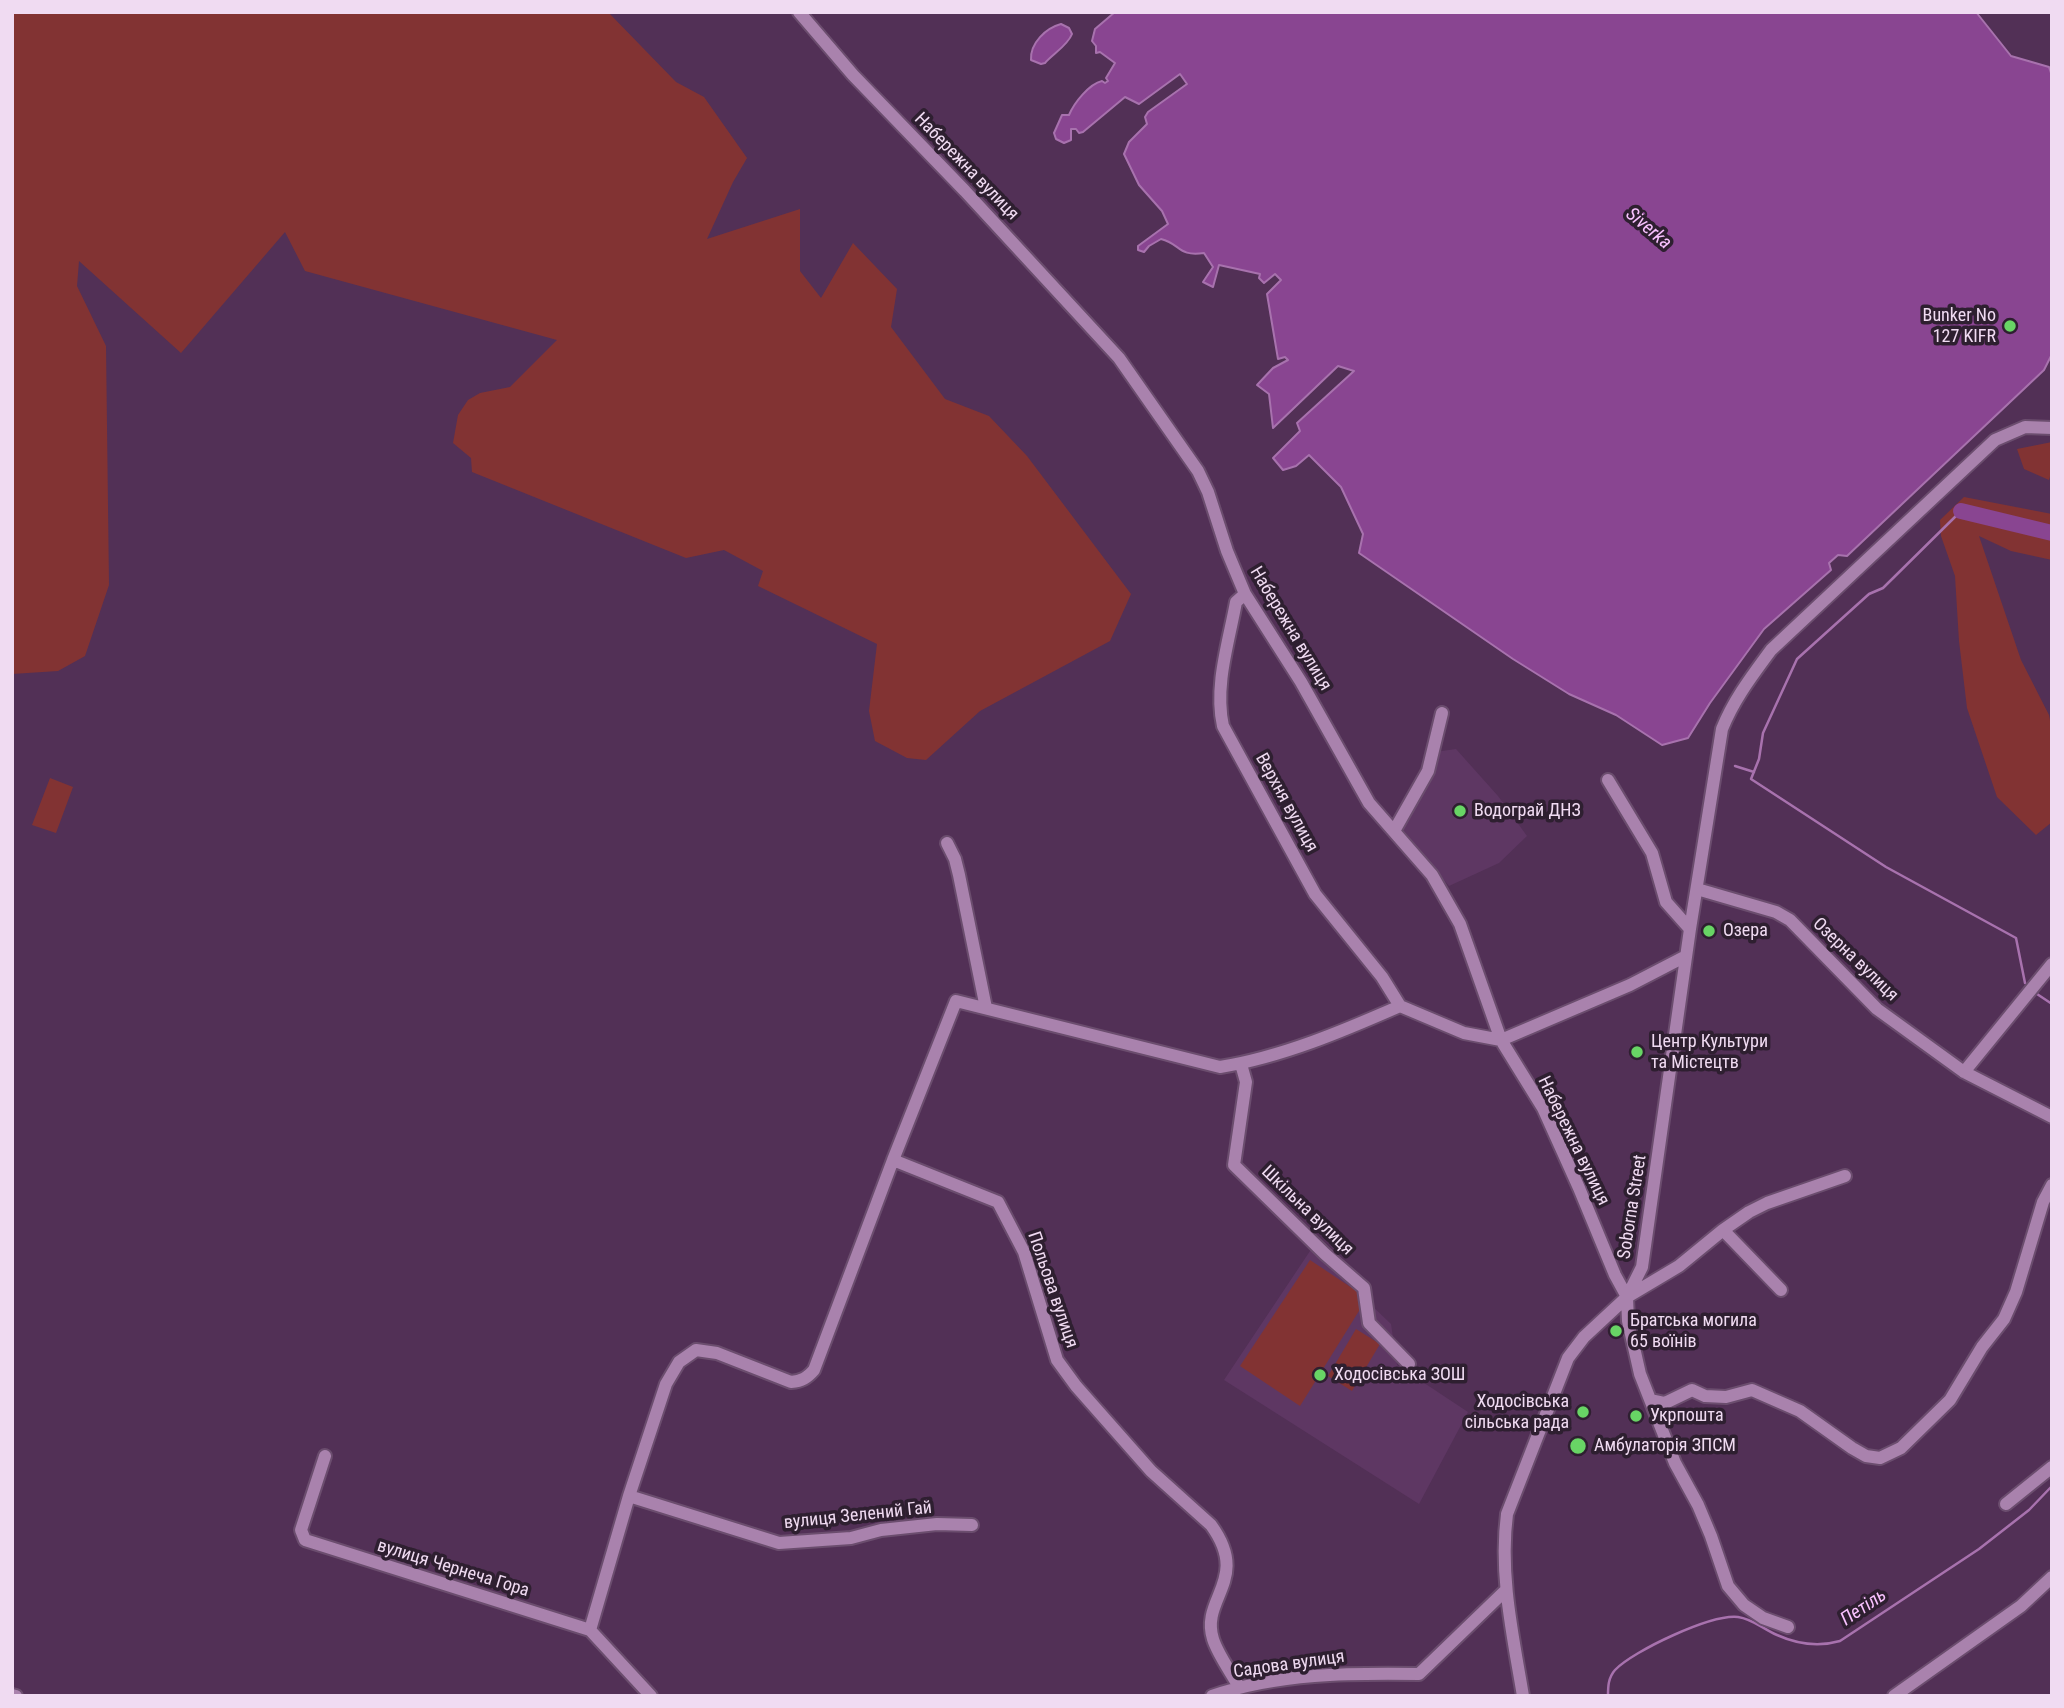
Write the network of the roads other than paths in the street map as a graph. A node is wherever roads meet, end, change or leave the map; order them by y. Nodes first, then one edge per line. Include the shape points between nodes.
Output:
1 (799, 12) edge
2 (2052, 428) edge
3 (1245, 594) junction
4 (1442, 713) dead end
5 (1608, 780) dead end
6 (1394, 831) junction
7 (947, 843) dead end
8 (1697, 889) junction
9 (1690, 929) junction
10 (1686, 957) junction
11 (2052, 964) edge
12 (1400, 1006) junction
13 (986, 1008) junction
14 (1501, 1040) junction
15 (1241, 1064) junction
16 (1964, 1072) junction
17 (2052, 1117) edge
18 (893, 1160) junction
19 (1844, 1176) dead end
20 (2052, 1185) edge
21 (1723, 1230) junction
22 (1781, 1290) dead end
23 (1627, 1297) junction
24 (1409, 1364) dead end
25 (1651, 1400) junction
26 (325, 1456) dead end
27 (2052, 1467) edge
28 (629, 1496) junction
29 (2006, 1504) dead end
30 (972, 1525) dead end
31 (2052, 1577) edge
32 (1506, 1590) junction
33 (1788, 1627) dead end
34 (590, 1630) junction
35 (1239, 1686) junction
36 (651, 1696) edge
37 (1212, 1696) edge
38 (1522, 1696) edge
39 (1894, 1696) edge

1 - 3 street, Набережна вулиця via 1119,358 1198,471
2 - 8 street, Soborna Street via 2025,427 1995,440 1771,650 1741,690 1721,729
3 - 6 street, Набережна вулиця via 1369,803
3 - 12 street, Верхня вулиця via 1236,602 1223,672 1223,726 1315,894
4 - 6 street via 1428,771
5 - 9 street via 1652,853 1666,902
6 - 14 street, Набережна вулиця via 1432,875 1460,924
7 - 13 street via 959,875
8 - 9 street, Soborna Street
8 - 16 street, Озерна вулиця via 1790,920 1877,1009
9 - 10 street, Soborna Street
10 - 14 street
10 - 23 street, Soborna Street via 1644,1254
11 - 16 street
12 - 14 street via 1464,1033
12 - 15 street via 1341,1032
13 - 15 street via 1220,1067
13 - 18 street via 956,1001
14 - 23 street, Набережна вулиця via 1542,1108
15 - 24 street, Шкільна вулиця via 1246,1082 1234,1165 1364,1288 1369,1323
16 - 17 street, Озерна вулиця
18 - 28 street via 814,1370 801,1381 791,1382 717,1353 696,1350 679,1362 666,1384
18 - 35 street, Польова вулиця via 998,1202 1024,1252 1057,1360 1151,1471 1218,1535 1227,1568 1212,1617 1212,1638
19 - 21 street via 1767,1203
20 - 25 street via 2004,1319 1950,1400 1901,1448 1880,1458 1866,1456 1800,1411 1752,1390 1726,1397 1692,1390 1665,1403
21 - 22 street
21 - 23 street via 1679,1266
23 - 25 street via 1633,1346
23 - 32 street, Soborna Street via 1584,1336 1563,1370 1507,1514
25 - 33 street via 1728,1586 1763,1618
26 - 34 street, вулиця Чернеча Гора via 301,1530 305,1540
27 - 29 street
28 - 30 street, вулиця Зелений Гай via 779,1543 850,1538 937,1524
28 - 34 street
31 - 39 street via 2021,1606
32 - 35 street, Садова вулиця via 1419,1674 1338,1673
32 - 38 street, Soborna Street
34 - 36 street, вулиця Чернеча Гора
35 - 37 street, Садова вулиця

